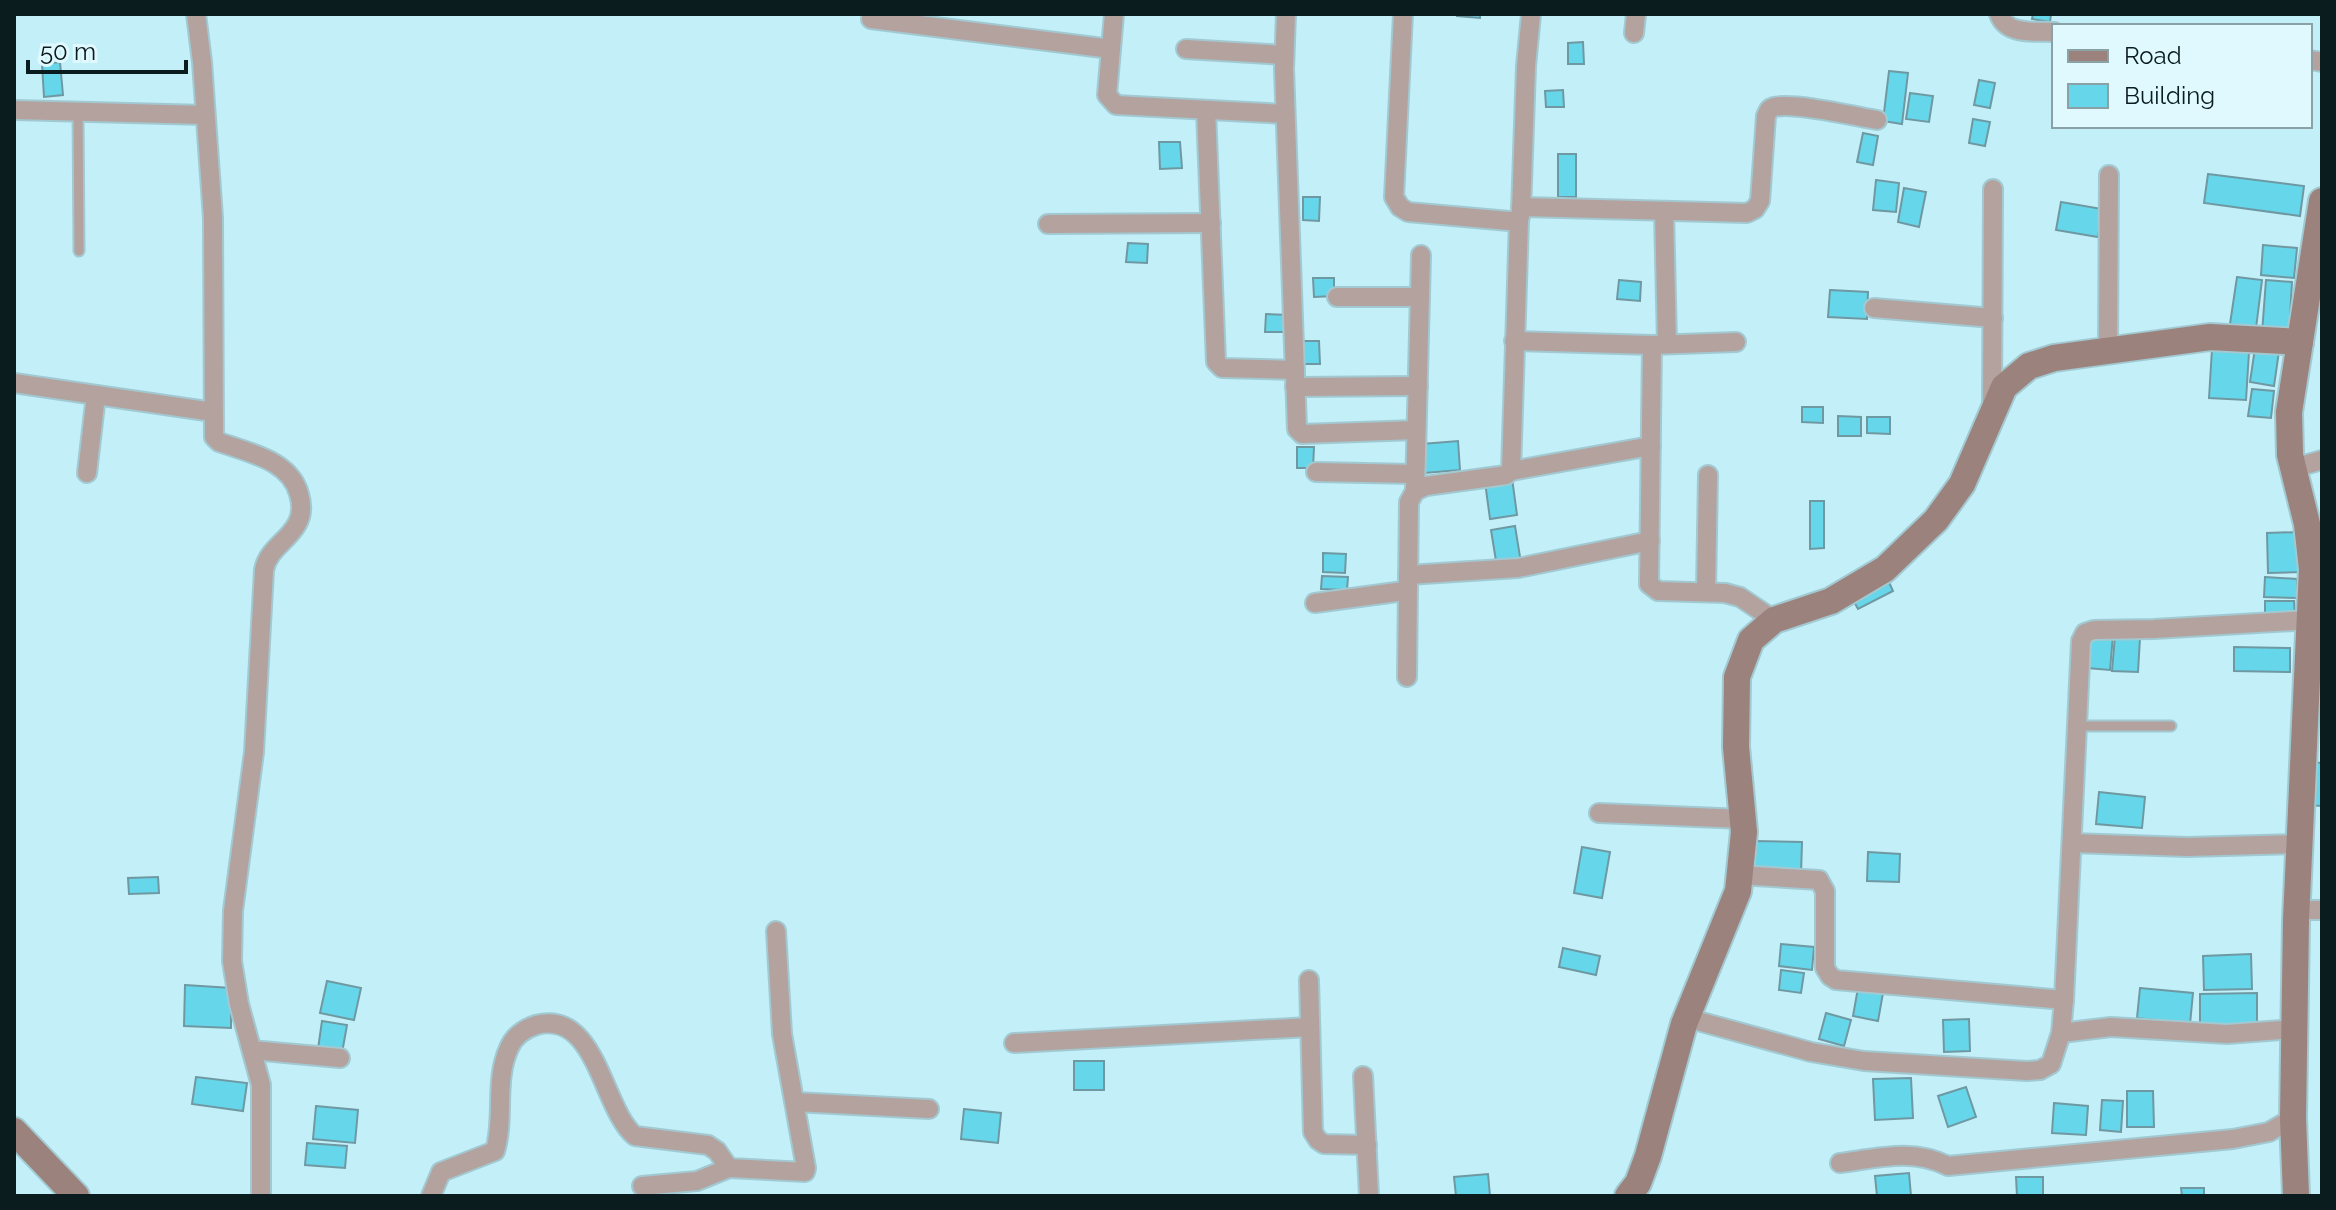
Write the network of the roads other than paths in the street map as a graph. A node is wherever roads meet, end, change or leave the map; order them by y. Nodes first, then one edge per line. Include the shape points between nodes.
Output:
1 (196, 14) edge
2 (1114, 14) edge
3 (1286, 14) edge
4 (1403, 14) edge
5 (1531, 14) edge
6 (1999, 14) edge
7 (871, 19) dead end
8 (2052, 32) edge
9 (1111, 49) junction
10 (1186, 49) dead end
11 (1284, 55) junction
12 (14, 110) edge
13 (1206, 110) junction
14 (78, 112) junction
15 (1285, 114) junction
16 (205, 115) junction
17 (1877, 120) dead end
18 (2109, 175) dead end
19 (1993, 189) dead end
20 (2322, 201) edge
21 (1664, 211) junction
22 (1520, 213) junction
23 (1211, 223) junction
24 (1048, 224) dead end
25 (2318, 246) edge
26 (79, 251) dead end
27 (1421, 255) dead end
28 (1337, 297) dead end
29 (1420, 297) junction
30 (1874, 308) dead end
31 (1993, 318) junction
32 (1514, 341) junction
33 (1736, 342) dead end
34 (2300, 342) junction
35 (1659, 344) junction
36 (2108, 350) junction
37 (1295, 378) junction
38 (14, 383) edge
39 (1418, 386) junction
40 (96, 395) junction
41 (213, 412) junction
42 (1992, 413) junction
43 (1416, 430) junction
44 (1651, 446) junction
45 (2322, 460) edge
46 (2294, 468) junction
47 (1511, 471) junction
48 (1316, 472) dead end
49 (87, 473) dead end
50 (1708, 475) dead end
51 (1415, 482) junction
52 (1650, 541) junction
53 (1408, 581) junction
54 (1706, 591) junction
55 (1315, 603) dead end
56 (1774, 620) junction
57 (2310, 620) junction
58 (1407, 677) dead end
59 (2077, 726) junction
60 (2171, 726) dead end
61 (1599, 813) dead end
62 (1743, 819) junction
63 (2072, 843) junction
64 (2298, 844) junction
65 (1739, 875) junction
66 (2309, 910) edge
67 (776, 931) dead end
68 (1309, 980) dead end
69 (2064, 1000) junction
70 (1687, 1018) junction
71 (1310, 1027) junction
72 (2294, 1029) junction
73 (2061, 1033) junction
74 (1014, 1043) dead end
75 (252, 1050) junction
76 (340, 1058) dead end
77 (1363, 1076) dead end
78 (795, 1102) junction
79 (929, 1109) dead end
80 (2293, 1118) junction
81 (14, 1131) edge
82 (1367, 1145) junction
83 (1840, 1163) dead end
84 (729, 1168) junction
85 (642, 1186) dead end
86 (1634, 1192) edge
87 (76, 1196) edge
88 (261, 1196) edge
89 (431, 1196) edge
90 (1369, 1196) edge
91 (2296, 1196) edge

1 - 16 street
2 - 9 street
3 - 11 street
4 - 22 street via 1394,197 1408,212 1509,221
5 - 22 street
6 - 8 street via 2012,29
7 - 9 street
9 - 13 street via 1110,102
10 - 11 street
11 - 15 street
12 - 14 street
13 - 15 street
13 - 23 street
14 - 16 street
14 - 26 lane
15 - 37 street
16 - 41 street via 213,218
17 - 21 street via 1819,110 1769,109 1755,209
18 - 36 street
19 - 31 street
20 - 25 street
21 - 22 street
21 - 35 street
22 - 32 street
23 - 24 street
23 - 37 street via 1218,366
25 - 34 street
27 - 29 street
28 - 29 street
29 - 39 street
30 - 31 street
31 - 42 street
32 - 35 street
32 - 47 street
33 - 35 street
34 - 36 street via 2210,337
34 - 46 street via 2289,412
35 - 44 street
36 - 42 street via 2029,366 2004,387
37 - 39 street
37 - 43 street via 1297,429 1302,434
38 - 40 street
39 - 43 street
40 - 41 street
40 - 49 street
41 - 75 street via 214,437 288,472 302,510 264,570 254,752 233,911 232,961
42 - 56 street via 1962,484 1936,520 1885,569 1831,601
43 - 51 street
44 - 47 street
44 - 52 street
45 - 46 street
46 - 57 street via 2310,547
47 - 51 street via 1426,486
48 - 51 street
50 - 54 street
51 - 53 street via 1409,502
52 - 53 street via 1518,568
52 - 54 street via 1652,589
53 - 55 street via 1396,594
53 - 58 street
54 - 56 street via 1740,597
56 - 62 street via 1751,640 1737,677
57 - 59 street via 2085,633
57 - 64 street
59 - 60 lane
59 - 63 street
61 - 62 street
62 - 65 street
63 - 64 street
63 - 69 street
64 - 66 street
65 - 69 street via 1819,880 1825,891 1825,968 1836,980
65 - 70 street via 1738,891
66 - 72 street
67 - 78 street via 782,1034
68 - 71 street
69 - 73 street
70 - 73 street via 1864,1061 2027,1071 2051,1064
70 - 86 street
71 - 74 street
71 - 82 street via 1313,1132 1324,1144
72 - 73 street via 2227,1034 2111,1027
72 - 80 street
75 - 76 street
75 - 88 street via 261,1085
77 - 82 street
78 - 79 street
78 - 84 street via 805,1172
80 - 83 street via 2255,1137 2217,1141 1948,1166 1900,1154
80 - 91 street
81 - 87 street
82 - 90 street
84 - 85 street via 697,1181
84 - 89 street via 708,1145 635,1136 576,1034 552,1024 525,1030 510,1045 500,1083 495,1151 448,1167

